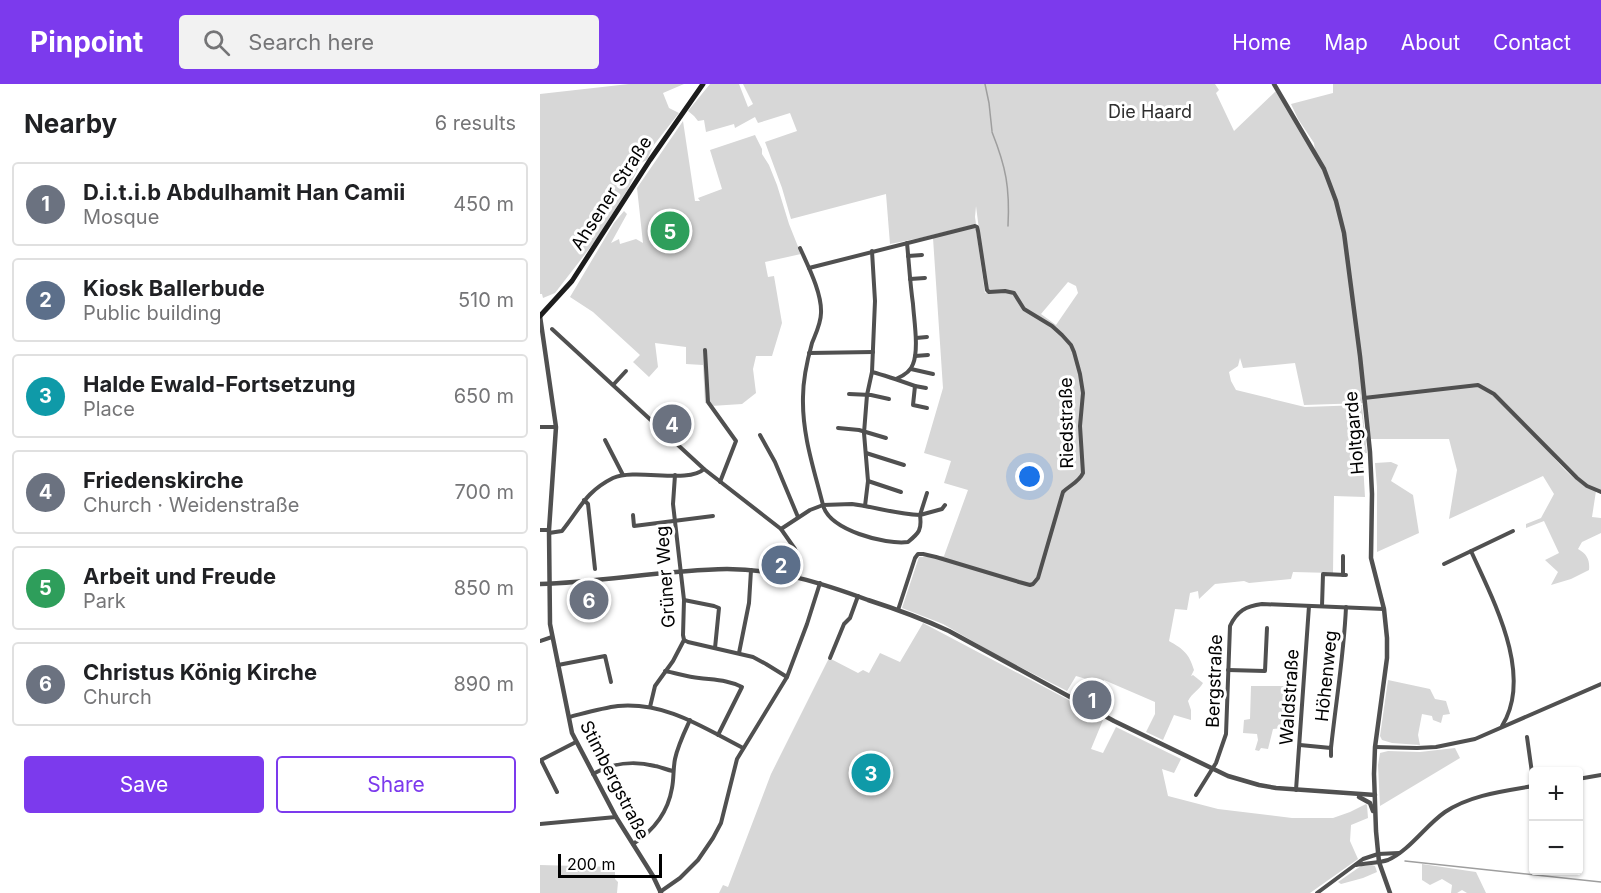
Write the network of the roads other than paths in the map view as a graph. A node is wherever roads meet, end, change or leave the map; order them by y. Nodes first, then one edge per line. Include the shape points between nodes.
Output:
1 (703, 84) edge
2 (1274, 84) edge
3 (908, 243) junction
4 (800, 248) dead end
5 (872, 252) junction
6 (922, 255) dead end
7 (908, 256) junction
8 (809, 268) junction
9 (925, 278) dead end
10 (910, 279) junction
11 (540, 316) edge
12 (552, 329) dead end
13 (542, 333) edge
14 (916, 338) junction
15 (927, 338) dead end
16 (705, 350) dead end
17 (873, 352) junction
18 (809, 354) junction
19 (928, 355) dead end
20 (915, 356) junction
21 (911, 369) junction
22 (626, 371) dead end
23 (872, 372) junction
24 (933, 374) dead end
25 (896, 379) junction
26 (614, 384) junction
27 (915, 386) junction
28 (926, 388) dead end
29 (849, 394) dead end
30 (867, 395) junction
31 (1364, 398) junction
32 (889, 399) dead end
33 (927, 408) dead end
34 (540, 427) edge
35 (556, 427) junction
36 (838, 428) dead end
37 (864, 433) junction
38 (760, 435) dead end
39 (886, 438) dead end
40 (605, 440) dead end
41 (866, 453) junction
42 (904, 465) dead end
43 (704, 469) junction
44 (623, 475) junction
45 (675, 475) junction
46 (868, 481) junction
47 (720, 482) junction
48 (901, 492) dead end
49 (1601, 492) edge
50 (927, 493) dead end
51 (584, 500) junction
52 (823, 505) junction
53 (945, 505) dead end
54 (866, 506) junction
55 (633, 515) dead end
56 (920, 515) junction
57 (713, 516) dead end
58 (798, 517) junction
59 (675, 522) junction
60 (781, 529) junction
61 (540, 530) edge
62 (549, 531) junction
63 (1513, 531) dead end
64 (1471, 551) junction
65 (1343, 556) dead end
66 (1444, 564) dead end
67 (595, 568) dead end
68 (751, 570) junction
69 (681, 572) junction
70 (799, 577) junction
71 (820, 583) junction
72 (540, 584) edge
73 (549, 584) junction
74 (858, 596) junction
75 (684, 600) junction
76 (1309, 606) junction
77 (1322, 606) junction
78 (1346, 607) junction
79 (1384, 609) junction
80 (898, 610) junction
81 (1267, 628) dead end
82 (552, 637) junction
83 (540, 641) edge
84 (683, 642) junction
85 (715, 648) junction
86 (740, 653) junction
87 (830, 658) dead end
88 (558, 665) junction
89 (665, 670) junction
90 (1228, 670) junction
91 (787, 677) junction
92 (611, 682) dead end
93 (1601, 684) edge
94 (650, 707) junction
95 (568, 717) junction
96 (690, 720) junction
97 (1502, 727) junction
98 (718, 735) junction
99 (1527, 737) dead end
100 (576, 742) junction
101 (1300, 745) junction
102 (1375, 747) junction
103 (743, 748) junction
104 (1331, 748) junction
105 (1331, 756) dead end
106 (1531, 767) edge
107 (1212, 770) junction
108 (673, 771) junction
109 (593, 774) junction
110 (1601, 775) edge
111 (1583, 778) edge
112 (1529, 787) edge
113 (1296, 791) junction
114 (558, 792) dead end
115 (1352, 794) junction
116 (1196, 795) dead end
117 (1362, 797) junction
118 (1375, 797) junction
119 (616, 817) junction
120 (1376, 820) junction
121 (540, 824) edge
122 (633, 844) junction
123 (1400, 853) junction
124 (1378, 854) junction
125 (1379, 862) junction
126 (1356, 865) junction
127 (661, 893) edge
128 (1317, 893) edge
129 (1390, 893) edge

1 - 11 main road, Ahsener Straße via 569,285
2 - 31 street, Holtgarde via 1324,169 1340,214
3 - 5 street
3 - 7 street
3 - 80 street, Riedstraße via 977,227 987,290 1014,293 1024,309 1052,326 1071,345 1083,393 1083,473 1063,492 1033,584 918,554
4 - 8 street
5 - 8 street
5 - 17 street
6 - 7 street
7 - 10 street
8 - 18 street via 822,310
9 - 10 street
10 - 14 street
11 - 13 street, Stimbergstraße
12 - 26 street
13 - 35 street, Stimbergstraße
14 - 15 street
14 - 20 street
16 - 47 street via 708,402 736,441
17 - 18 street
17 - 23 street
18 - 52 street via 803,418
19 - 20 street
20 - 21 street
21 - 24 street
21 - 25 street
22 - 26 street
23 - 25 street
23 - 30 street
25 - 27 street
26 - 43 street
27 - 28 street
27 - 33 street via 913,405
29 - 30 street
30 - 32 street
30 - 37 street
31 - 49 street via 1478,385 1499,399 1576,478
31 - 79 street, Holtgarde via 1372,494 1371,558
34 - 35 street
35 - 62 street, Stimbergstraße
36 - 37 street
37 - 39 street
37 - 41 street
38 - 58 street
40 - 44 street
41 - 42 street
41 - 46 street
43 - 45 street via 696,474
43 - 47 street
44 - 45 street
44 - 51 street
45 - 59 street, Grüner Weg
46 - 48 street
46 - 54 street
47 - 60 street
50 - 56 street
51 - 62 street via 562,531
51 - 67 street via 588,504
52 - 54 street
52 - 56 street via 828,516 851,530 895,543 908,542 918,534
52 - 58 street
53 - 56 street
54 - 56 street
55 - 59 street via 634,526
57 - 59 street
58 - 60 street
59 - 69 street, Grüner Weg
60 - 70 street via 799,558
61 - 62 street
62 - 73 street, Stimbergstraße
63 - 64 street
64 - 66 street
64 - 97 street via 1510,647 1513,699
65 - 77 street via 1345,575 1323,574
68 - 69 street
68 - 70 street
68 - 86 street
69 - 73 street
69 - 75 street, Grüner Weg
70 - 71 street
71 - 74 street
71 - 91 street
72 - 73 street
73 - 82 street, Stimbergstraße
74 - 80 street
74 - 87 street
75 - 84 street, Grüner Weg
75 - 85 street via 719,608
76 - 77 street, Bergstraße
76 - 90 street, Bergstraße via 1262,604 1241,610 1230,626
76 - 101 street, Waldstraße
77 - 78 street, Bergstraße
78 - 79 street, Bergstraße
78 - 104 street, Höhenweg
79 - 102 street, Holtgarde via 1387,658
80 - 107 street via 949,631
81 - 90 street via 1265,671
82 - 83 street
82 - 88 street, Stimbergstraße
84 - 85 street
84 - 89 street, Grüner Weg
85 - 86 street
86 - 91 street
88 - 92 street via 605,656
88 - 95 street, Stimbergstraße
89 - 94 street, Grüner Weg via 655,686
89 - 98 street via 742,687
90 - 107 street, Bergstraße via 1226,734
91 - 103 street
93 - 97 street
94 - 95 street via 617,706
94 - 96 street
95 - 100 street, Stimbergstraße
96 - 98 street
96 - 108 street
97 - 102 street via 1456,744
98 - 103 street
99 - 106 street
100 - 109 street, Stimbergstraße
100 - 114 street via 541,760
101 - 104 street, Höhenweg
101 - 113 street, Waldstraße
102 - 118 street, Holtgarde
103 - 127 street via 713,838 698,860
104 - 105 street, Höhenweg
107 - 113 street via 1259,785
107 - 116 street, Bergstraße
108 - 109 street via 624,762
108 - 122 street via 670,797 662,816
109 - 119 street, Stimbergstraße
110 - 111 street
112 - 123 street via 1484,796 1445,812
113 - 115 street
115 - 117 street
115 - 118 street
117 - 118 street
117 - 120 street via 1370,803
118 - 120 street, Holtgarde
119 - 121 street
119 - 122 street, Stimbergstraße
120 - 124 street, Holtgarde
122 - 127 street, Stimbergstraße
123 - 124 street
123 - 125 street
124 - 125 street, Holtgarde
124 - 126 street
125 - 126 street
125 - 129 street, Holtgarde
126 - 128 street

